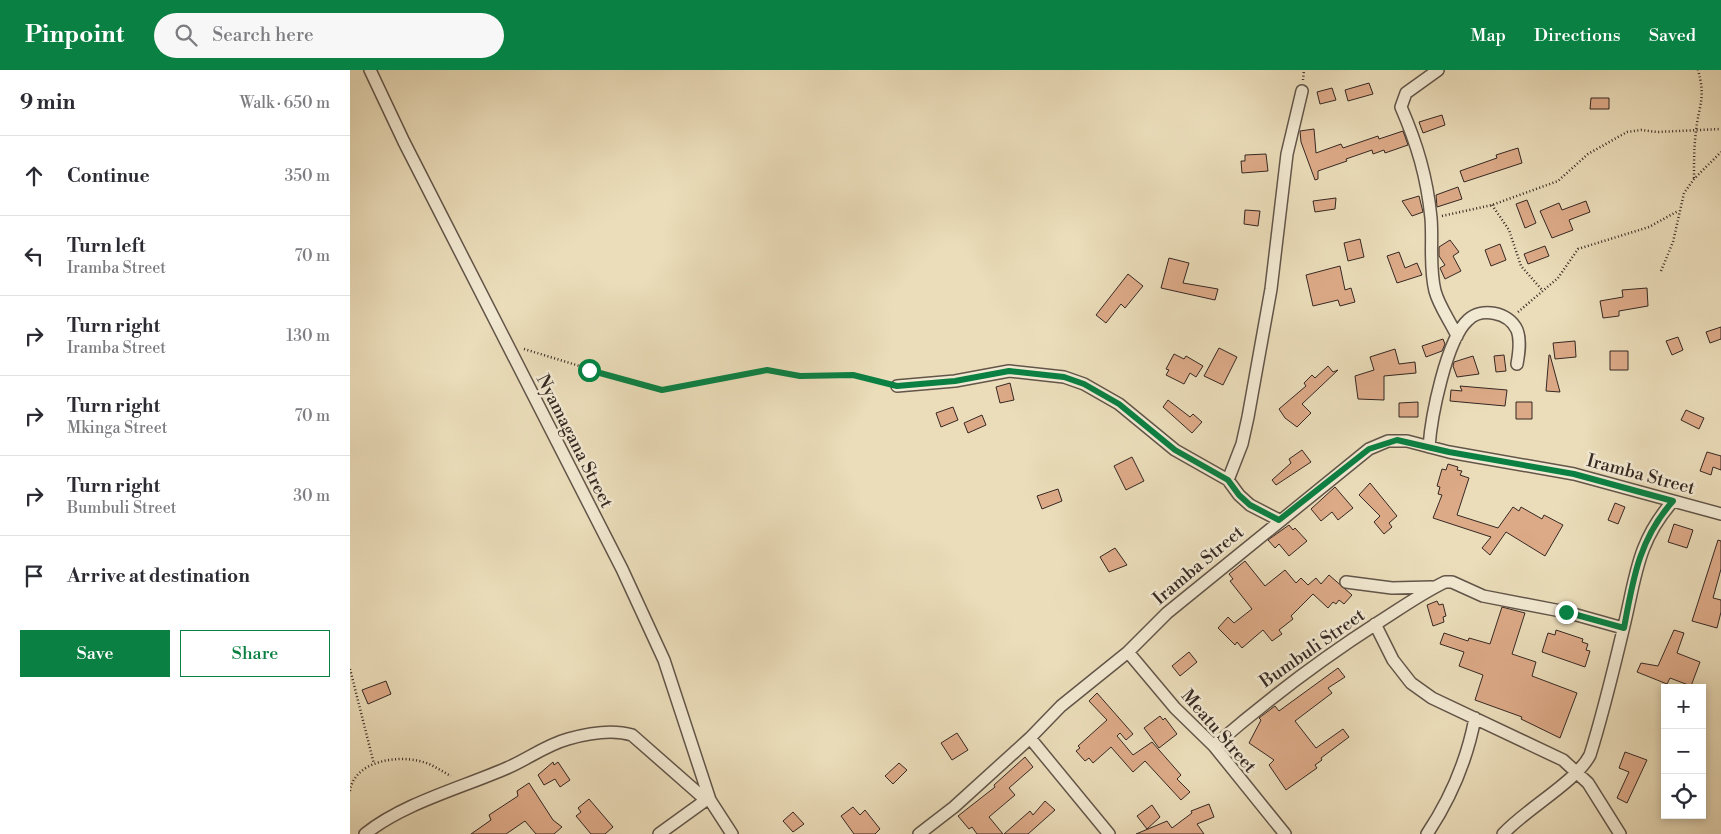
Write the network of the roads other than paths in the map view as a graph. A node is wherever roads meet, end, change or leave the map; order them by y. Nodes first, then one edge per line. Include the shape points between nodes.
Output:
1 (370, 70) edge
2 (1438, 70) edge
3 (1302, 91) dead end
4 (1457, 336) junction
5 (1518, 364) dead end
6 (897, 386) road end
7 (1429, 447) junction
8 (1228, 480) junction
9 (1673, 501) junction
10 (1721, 514) edge
11 (1279, 520) junction
12 (1346, 582) dead end
13 (1436, 587) junction
14 (1375, 624) junction
15 (1624, 628) junction
16 (1128, 652) junction
17 (1475, 718) junction
18 (1030, 738) junction
19 (1214, 746) junction
20 (1578, 772) junction
21 (708, 800) junction
22 (1108, 833) edge
23 (365, 834) edge
24 (659, 834) edge
25 (732, 834) edge
26 (919, 834) edge
27 (1285, 834) edge
28 (1427, 834) edge
29 (1503, 834) edge
30 (1620, 834) edge

1 - 21 street, Nyamagana Street via 505,343 622,569 664,660
2 - 4 street via 1406,93 1401,107 1418,145 1431,218 1432,280
3 - 8 street via 1287,154 1271,289 1248,417
4 - 5 street via 1467,320 1477,314 1486,312 1508,320 1519,338
4 - 7 street via 1436,400
6 - 8 street via 955,381 1009,371 1064,377 1084,384 1119,404 1175,450
7 - 9 street, Iramba Street via 1574,474
7 - 11 street, Iramba Street via 1397,440 1369,449
8 - 11 street via 1250,505
9 - 10 street, Iramba Street
9 - 15 street via 1658,518 1645,543 1636,567
11 - 16 street, Iramba Street via 1167,613
12 - 13 street, Bumbuli Street via 1392,588
13 - 14 street, Bumbuli Street
13 - 15 street, Bumbuli Street via 1452,582 1483,596 1566,612
14 - 17 street via 1393,660 1411,683 1432,698
14 - 19 street, Bumbuli Street via 1264,703
15 - 20 street via 1590,755
16 - 18 street, Iramba Street via 1061,706
16 - 19 street, Meatu Street via 1175,708
17 - 20 street via 1554,756
17 - 28 street via 1462,770
18 - 22 street
18 - 26 street, Iramba Street
19 - 27 street, Meatu Street
20 - 29 street
20 - 30 street
21 - 23 street via 642,742 620,732 580,736 553,744 509,767 396,812
21 - 24 street
21 - 25 street, Nyamagana Street

